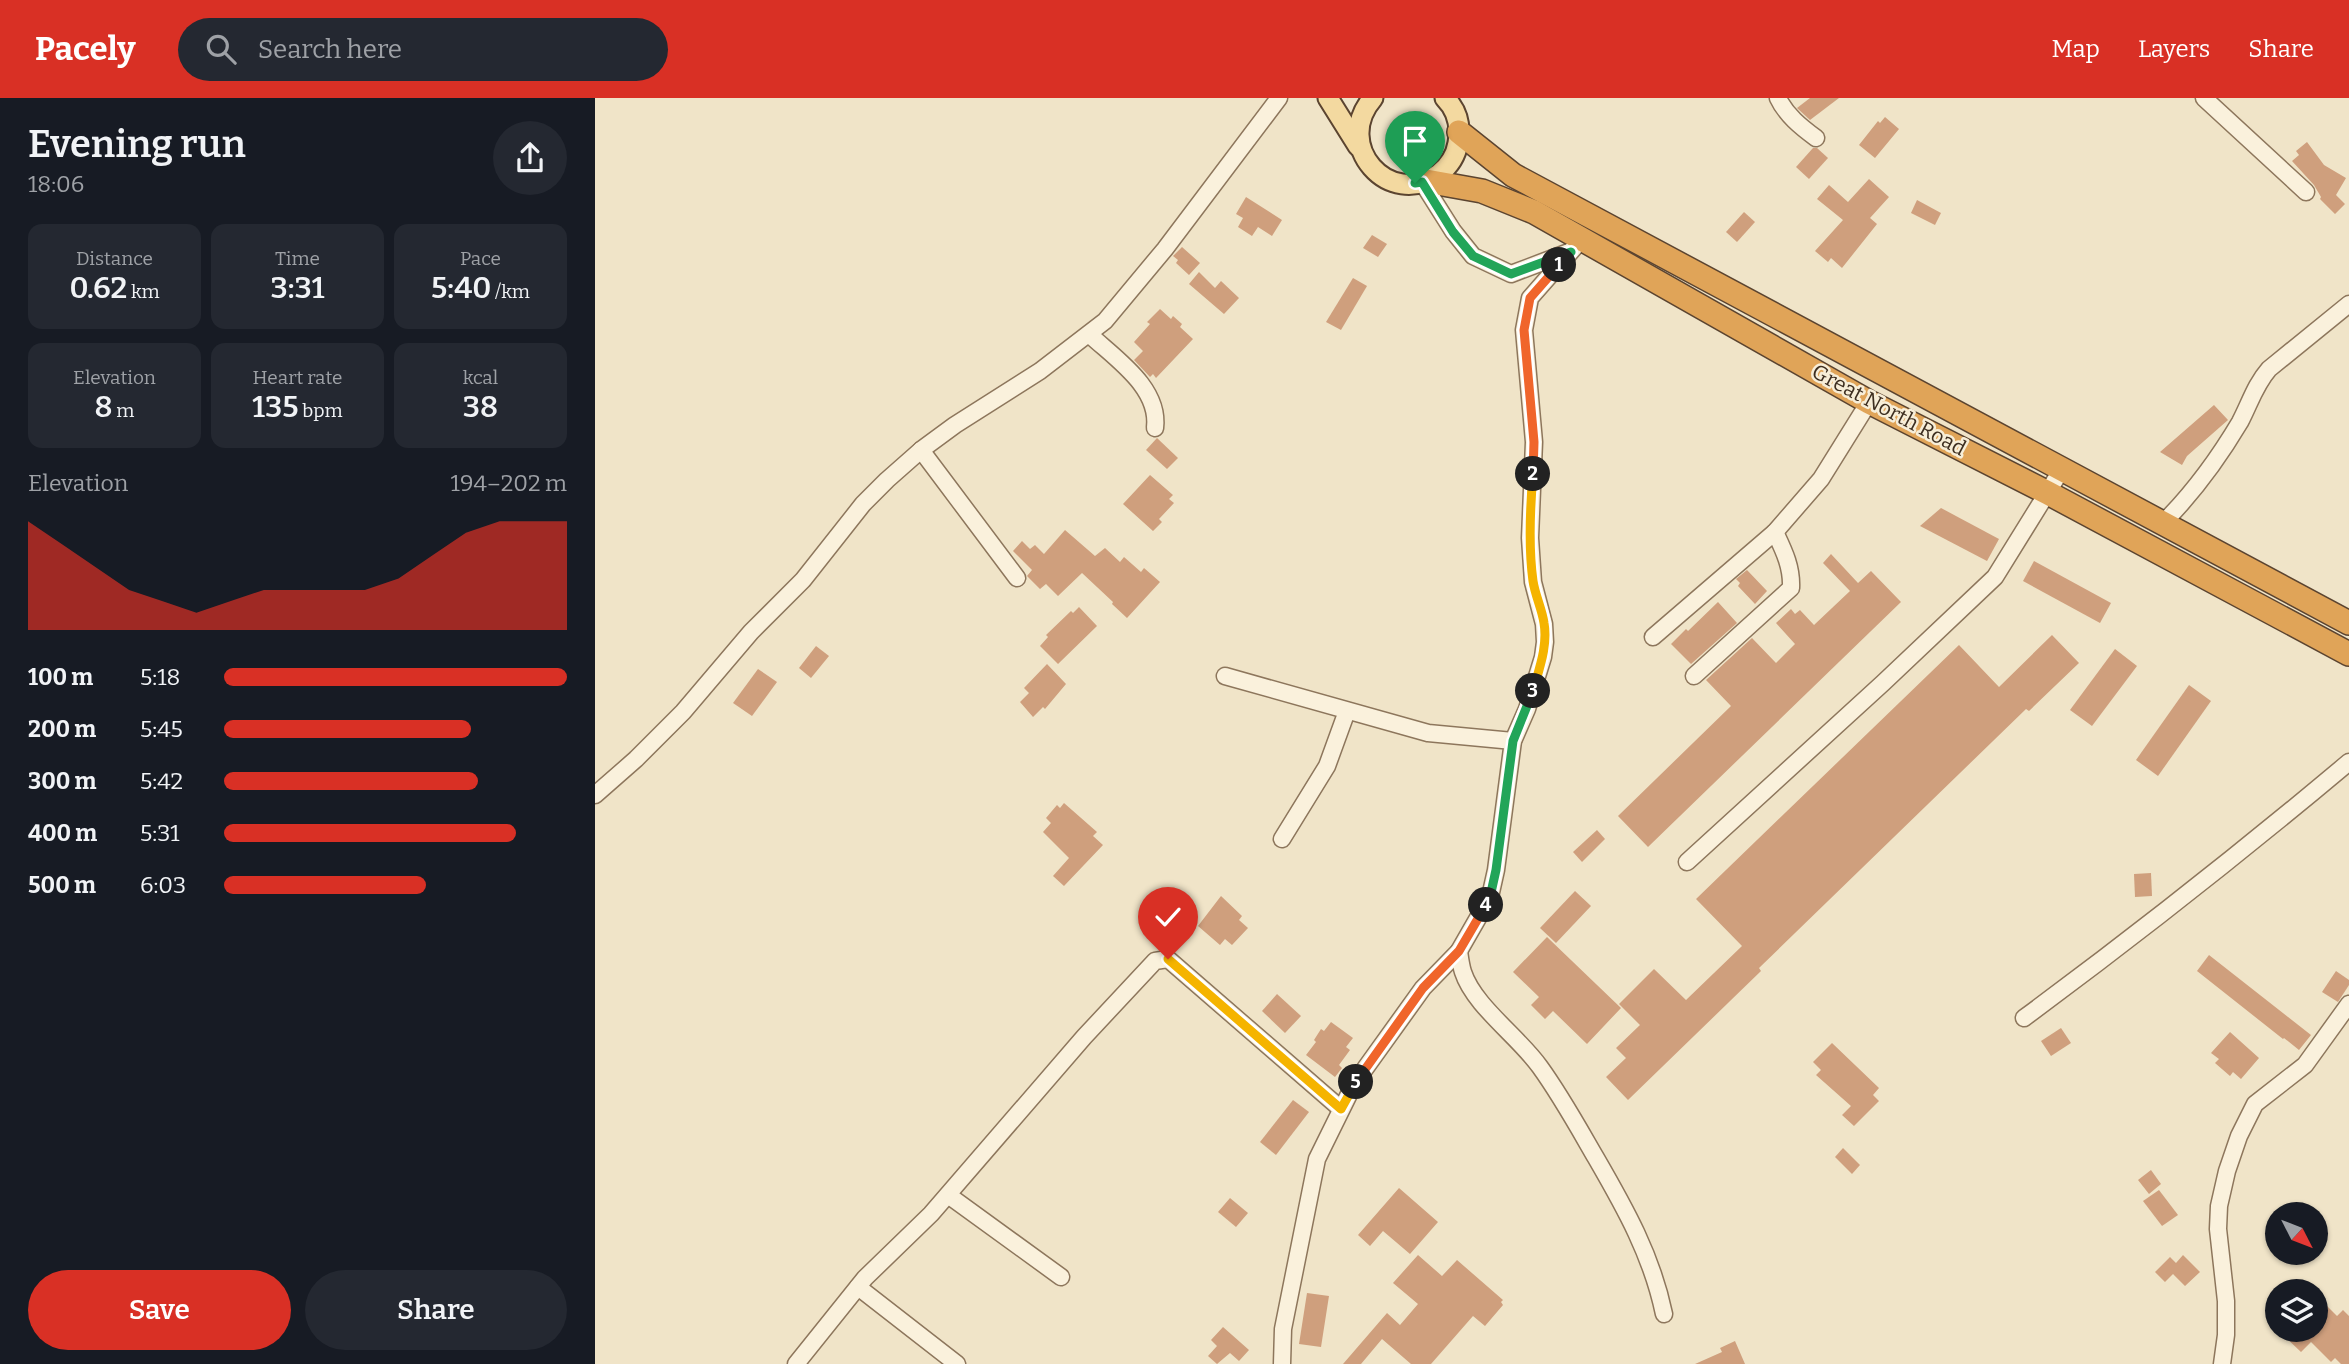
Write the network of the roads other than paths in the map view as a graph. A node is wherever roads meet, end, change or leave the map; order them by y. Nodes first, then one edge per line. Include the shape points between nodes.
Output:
1 (1279, 98) edge
2 (1328, 98) edge
3 (1373, 98) edge
4 (1445, 98) edge
5 (1467, 98) edge
6 (1778, 98) edge
7 (2204, 98) edge
8 (1458, 124) junction
9 (1816, 138) dead end
10 (1361, 149) junction
11 (1424, 181) junction
12 (2307, 191) dead end
13 (1576, 246) junction
14 (2349, 304) edge
15 (1090, 335) junction
16 (1869, 402) junction
17 (1155, 428) dead end
18 (921, 450) junction
19 (2062, 469) junction
20 (2048, 493) junction
21 (2162, 523) junction
22 (1775, 532) junction
23 (1017, 578) dead end
24 (2349, 623) edge
25 (1653, 637) dead end
26 (2349, 653) edge
27 (1225, 676) dead end
28 (1693, 676) dead end
29 (1347, 711) junction
30 (1513, 741) junction
31 (2349, 762) edge
32 (595, 795) edge
33 (1282, 839) dead end
34 (1687, 862) dead end
35 (1459, 951) junction
36 (2349, 1004) edge
37 (2024, 1018) dead end
38 (1341, 1109) junction
39 (948, 1195) junction
40 (1061, 1277) dead end
41 (857, 1287) junction
42 (1664, 1314) dead end
43 (2226, 1335) junction
44 (796, 1364) edge
45 (957, 1364) edge
46 (1282, 1364) edge
47 (2222, 1364) edge
48 (2232, 1364) edge

1 - 15 street via 1135,287
2 - 10 main road
3 - 10 main road via 1359,123
4 - 8 main road
5 - 8 main road
6 - 9 street via 1792,118
7 - 12 street
8 - 11 main road via 1451,161
8 - 19 highway, Great North Road via 1513,175
10 - 11 main road via 1382,176 1402,183
11 - 13 highway, Great North Road via 1482,191 1534,212
11 - 13 street via 1453,232 1473,256 1511,274
13 - 16 highway, Great North Road
13 - 30 street via 1530,298 1524,330 1534,442 1530,538 1545,642
14 - 21 street via 2264,375 2211,467
15 - 17 street via 1149,396 1157,413
15 - 18 street
16 - 20 highway, Great North Road
16 - 22 street via 1821,479
18 - 23 street
18 - 32 street via 863,504 803,580 683,712
19 - 20 street
19 - 21 highway, Great North Road
20 - 26 highway, Great North Road
20 - 34 street via 1995,576
21 - 24 highway, Great North Road
22 - 25 street
22 - 28 street via 1787,558 1791,588
27 - 29 street
29 - 30 street via 1428,733
29 - 33 street via 1327,766
30 - 35 street via 1490,897
31 - 37 street via 2136,935
35 - 38 street via 1423,988
35 - 42 street via 1463,973 1479,1002 1539,1066 1605,1174 1642,1243
36 - 43 street via 2305,1065 2255,1104 2239,1136 2219,1206
38 - 39 street via 1168,959 1161,958 1084,1037
38 - 46 street via 1317,1159 1283,1329
39 - 40 street
39 - 41 street
41 - 44 street
41 - 45 street
43 - 47 street
43 - 48 street

